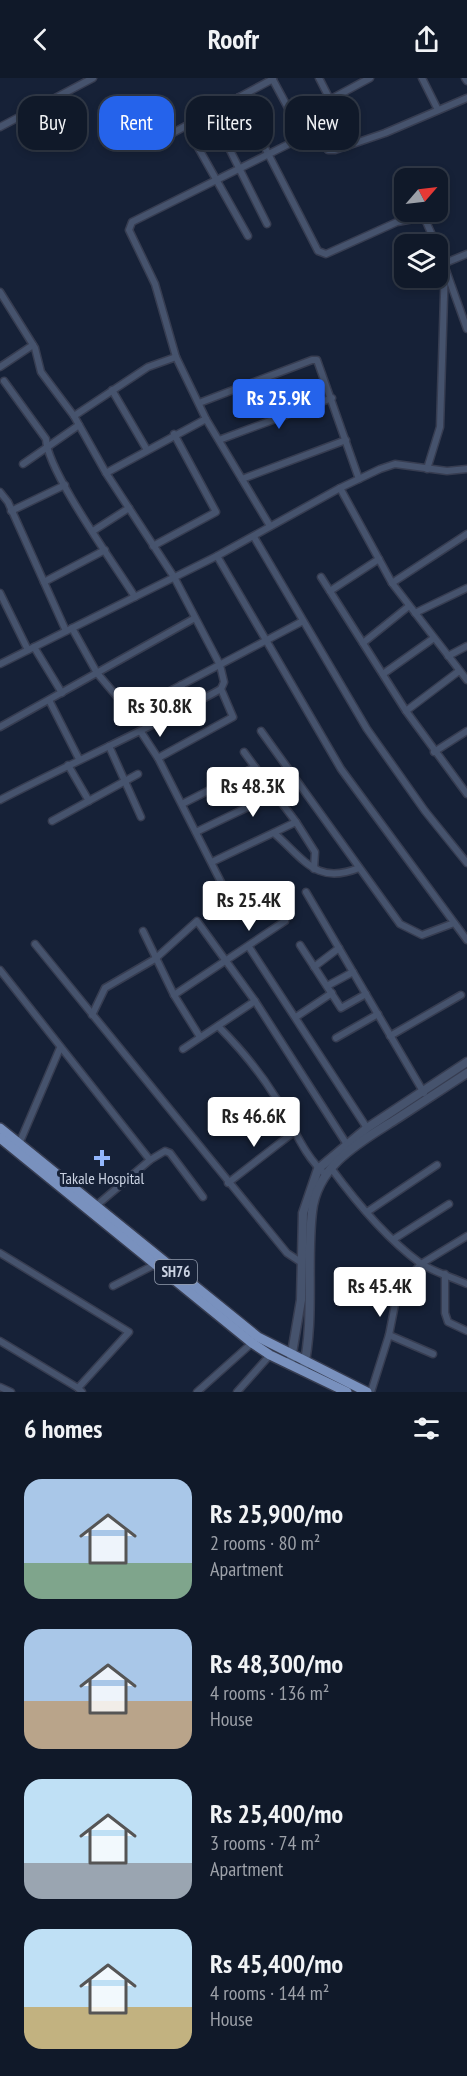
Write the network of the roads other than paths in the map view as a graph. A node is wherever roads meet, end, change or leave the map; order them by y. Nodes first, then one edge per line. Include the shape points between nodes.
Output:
1 (93, 78) edge
2 (319, 78) edge
3 (423, 78) edge
4 (272, 79) edge
5 (367, 79) edge
6 (241, 96) edge
7 (329, 96) edge
8 (336, 96) edge
9 (467, 98) edge
10 (285, 105) edge
11 (438, 110) junction
12 (186, 126) edge
13 (0, 127) edge
14 (174, 132) edge
15 (359, 140) edge
16 (285, 146) edge
17 (200, 150) edge
18 (230, 150) edge
19 (268, 150) edge
20 (270, 154) junction
21 (240, 169) junction
22 (218, 179) junction
23 (267, 224) dead end
24 (432, 234) edge
25 (248, 236) dead end
26 (467, 254) edge
27 (448, 262) edge
28 (448, 272) edge
29 (444, 288) edge
30 (0, 292) edge
31 (467, 329) edge
32 (33, 345) junction
33 (176, 357) junction
34 (0, 367) edge
35 (4, 381) dead end
36 (112, 390) junction
37 (332, 398) junction
38 (199, 403) junction
39 (74, 416) junction
40 (206, 419) junction
41 (79, 425) junction
42 (174, 434) junction
43 (219, 440) junction
44 (346, 440) junction
45 (46, 450) junction
46 (147, 450) junction
47 (23, 464) dead end
48 (427, 469) junction
49 (467, 469) edge
50 (106, 473) junction
51 (242, 479) junction
52 (359, 479) junction
53 (65, 485) junction
54 (340, 488) junction
55 (0, 492) edge
56 (129, 508) junction
57 (11, 511) junction
58 (270, 526) junction
59 (93, 531) junction
60 (467, 534) edge
61 (254, 537) junction
62 (153, 546) junction
63 (105, 550) junction
64 (217, 556) junction
65 (379, 559) junction
66 (174, 577) junction
67 (321, 577) dead end
68 (44, 582) junction
69 (392, 583) junction
70 (467, 588) edge
71 (330, 591) junction
72 (0, 593) edge
73 (135, 597) junction
74 (410, 606) junction
75 (415, 613) junction
76 (195, 618) junction
77 (303, 621) junction
78 (69, 629) junction
79 (434, 638) junction
80 (267, 641) junction
81 (363, 643) junction
82 (467, 645) edge
83 (31, 649) junction
84 (448, 656) junction
85 (0, 664) edge
86 (220, 665) junction
87 (459, 671) junction
88 (97, 673) junction
89 (383, 674) junction
90 (467, 680) edge
91 (181, 685) junction
92 (221, 689) junction
93 (62, 693) junction
94 (49, 700) junction
95 (190, 706) junction
96 (406, 711) junction
97 (0, 727) edge
98 (467, 730) edge
99 (261, 731) dead end
100 (141, 732) junction
101 (109, 746) junction
102 (244, 752) dead end
103 (434, 752) junction
104 (158, 758) junction
105 (79, 759) junction
106 (68, 765) junction
107 (255, 767) junction
108 (138, 774) dead end
109 (296, 780) junction
110 (124, 781) junction
111 (275, 794) junction
112 (467, 794) edge
113 (0, 800) edge
114 (89, 801) junction
115 (182, 804) junction
116 (141, 817) dead end
117 (52, 821) dead end
118 (296, 822) junction
119 (196, 832) junction
120 (274, 833) junction
121 (465, 855) edge
122 (212, 862) junction
123 (467, 863) edge
124 (360, 868) junction
125 (314, 869) junction
126 (223, 886) dead end
127 (306, 892) dead end
128 (285, 921) dead end
129 (454, 923) junction
130 (143, 931) dead end
131 (467, 940) edge
132 (35, 944) dead end
133 (300, 945) dead end
134 (249, 946) junction
135 (339, 948) junction
136 (155, 959) junction
137 (227, 961) junction
138 (314, 966) junction
139 (0, 970) edge
140 (353, 972) junction
141 (327, 986) junction
142 (332, 993) junction
143 (366, 994) junction
144 (174, 995) junction
145 (461, 995) dead end
146 (255, 1001) junction
147 (378, 1014) junction
148 (92, 1015) junction
149 (296, 1017) junction
150 (219, 1026) junction
151 (390, 1036) junction
152 (200, 1037) junction
153 (336, 1038) dead end
154 (60, 1048) junction
155 (183, 1049) dead end
156 (467, 1062) edge
157 (467, 1073) edge
158 (426, 1095) junction
159 (0, 1128) edge
160 (367, 1128) junction
161 (294, 1132) junction
162 (0, 1138) edge
163 (346, 1143) junction
164 (19, 1144) junction
165 (150, 1160) junction
166 (437, 1166) dead end
167 (332, 1167) junction
168 (318, 1169) junction
169 (326, 1175) junction
170 (228, 1183) junction
171 (203, 1197) dead end
172 (449, 1204) dead end
173 (97, 1205) junction
174 (367, 1212) junction
175 (467, 1236) edge
176 (394, 1239) junction
177 (0, 1253) edge
178 (302, 1263) junction
179 (422, 1264) junction
180 (154, 1265) junction
181 (445, 1274) junction
182 (467, 1284) edge
183 (113, 1287) dead end
184 (467, 1332) edge
185 (389, 1335) junction
186 (0, 1341) edge
187 (252, 1343) junction
188 (433, 1354) dead end
189 (270, 1355) junction
190 (292, 1355) junction
191 (290, 1365) junction
192 (305, 1366) junction
193 (0, 1387) edge
194 (80, 1390) edge
195 (10, 1392) edge
196 (197, 1392) edge
197 (237, 1392) edge
198 (347, 1392) edge
199 (369, 1392) edge

1 - 13 street
2 - 7 street
3 - 11 street
4 - 6 street
4 - 10 street
5 - 8 street
9 - 11 street
11 - 15 street
12 - 14 street
16 - 20 street
17 - 22 street
18 - 21 street
19 - 20 street
20 - 21 street
20 - 24 street via 321,253 397,222 424,217
21 - 22 street
21 - 23 street
22 - 25 street
22 - 33 street via 129,226 155,284
26 - 27 street
28 - 31 street
29 - 48 street via 440,426
30 - 32 street
32 - 34 street
32 - 39 street via 41,372
33 - 36 street via 148,367
33 - 38 street
35 - 45 street via 46,439
36 - 39 street
36 - 46 street
37 - 38 street via 319,363 312,360
37 - 43 street
37 - 44 street
38 - 40 street
39 - 41 street
40 - 42 street
40 - 43 street
41 - 45 street
41 - 50 street
42 - 46 street
42 - 62 street via 216,512
43 - 51 street
44 - 51 street
44 - 52 street
45 - 47 street
45 - 53 street
46 - 50 street
48 - 49 street
48 - 52 street via 395,464
50 - 56 street
51 - 58 street
52 - 54 street
53 - 57 street
53 - 59 street
54 - 58 street
54 - 65 street
55 - 57 street
56 - 59 street
56 - 62 street
57 - 68 street
58 - 61 street
59 - 63 street
60 - 69 street
61 - 64 street
61 - 77 street
62 - 66 street
63 - 68 street
63 - 73 street
64 - 66 street
64 - 80 street
65 - 69 street
65 - 71 street
66 - 73 street
66 - 76 street
67 - 71 street
68 - 78 street
69 - 74 street
70 - 75 street
71 - 81 street
72 - 83 street
73 - 78 street
74 - 75 street
74 - 81 street
75 - 79 street
76 - 86 street
76 - 88 street
77 - 80 street
77 - 121 street via 367,729 425,811
78 - 83 street
78 - 88 street
79 - 84 street
79 - 89 street
80 - 86 street
80 - 129 street via 341,769
81 - 89 street
82 - 84 street
83 - 85 street
83 - 93 street
84 - 87 street
86 - 91 street
86 - 92 street via 224,682
87 - 90 street
87 - 96 street
88 - 91 street via 130,712
88 - 93 street
89 - 96 street
91 - 95 street
92 - 95 street
92 - 104 street via 233,717
93 - 94 street
94 - 97 street
94 - 105 street
95 - 100 street
96 - 103 street
98 - 103 street
99 - 109 street
100 - 101 street
100 - 104 street
101 - 105 street
101 - 110 street
102 - 107 street
103 - 112 street
104 - 115 street
105 - 106 street
106 - 113 street
106 - 114 street
107 - 111 street
107 - 115 street
108 - 110 street
109 - 111 street
109 - 124 street
110 - 114 street
110 - 116 street
111 - 118 street
111 - 119 street
114 - 117 street
115 - 119 street
118 - 120 street
118 - 125 street via 315,852
119 - 122 street
120 - 122 street
120 - 125 street
121 - 123 street
122 - 126 street
124 - 125 street via 340,876
124 - 129 street via 400,924 422,934
127 - 135 street
128 - 134 street
129 - 131 street
130 - 136 street
132 - 148 street
133 - 138 street
134 - 137 street
134 - 149 street
135 - 138 street
135 - 140 street
136 - 137 street via 197,921
136 - 144 street
136 - 148 street via 105,988
137 - 144 street
137 - 146 street
138 - 141 street
139 - 154 street
140 - 141 street
140 - 143 street
141 - 142 street
142 - 143 street via 341,1008
142 - 149 street
143 - 147 street
144 - 152 street
145 - 151 street
146 - 150 street
146 - 163 street
147 - 151 street
147 - 153 street
148 - 170 street
149 - 160 street
150 - 152 street
150 - 161 street via 277,1098
151 - 158 street
152 - 155 street
154 - 164 street
154 - 165 street
156 - 158 main road
157 - 158 main road
158 - 160 main road
158 - 167 main road
159 - 164 main road, SH76
160 - 163 main road
161 - 168 street
161 - 170 street
162 - 180 main road, SH76
163 - 168 main road
164 - 173 main road, SH76
165 - 171 street via 160,1153 170,1154
165 - 173 street
166 - 174 street
167 - 169 main road
167 - 174 street
168 - 169 street
168 - 178 main road via 303,1213
169 - 192 main road via 312,1210
170 - 178 street via 286,1253
172 - 176 street
173 - 190 main road, SH76 via 258,1337
174 - 176 street
175 - 179 street
176 - 179 street
177 - 194 street via 129,1332
178 - 190 main road via 301,1300
179 - 181 street
179 - 185 street via 398,1289
180 - 183 street
180 - 187 main road, SH76
181 - 182 street
181 - 184 street via 448,1322
185 - 188 street
185 - 199 street
186 - 194 street
187 - 189 main road, SH76
187 - 196 street
189 - 191 main road, SH76
189 - 197 street
190 - 191 main road
190 - 192 main road, SH76
191 - 192 main road, SH76
192 - 198 main road, SH76
192 - 199 main road, SH76
193 - 195 street

